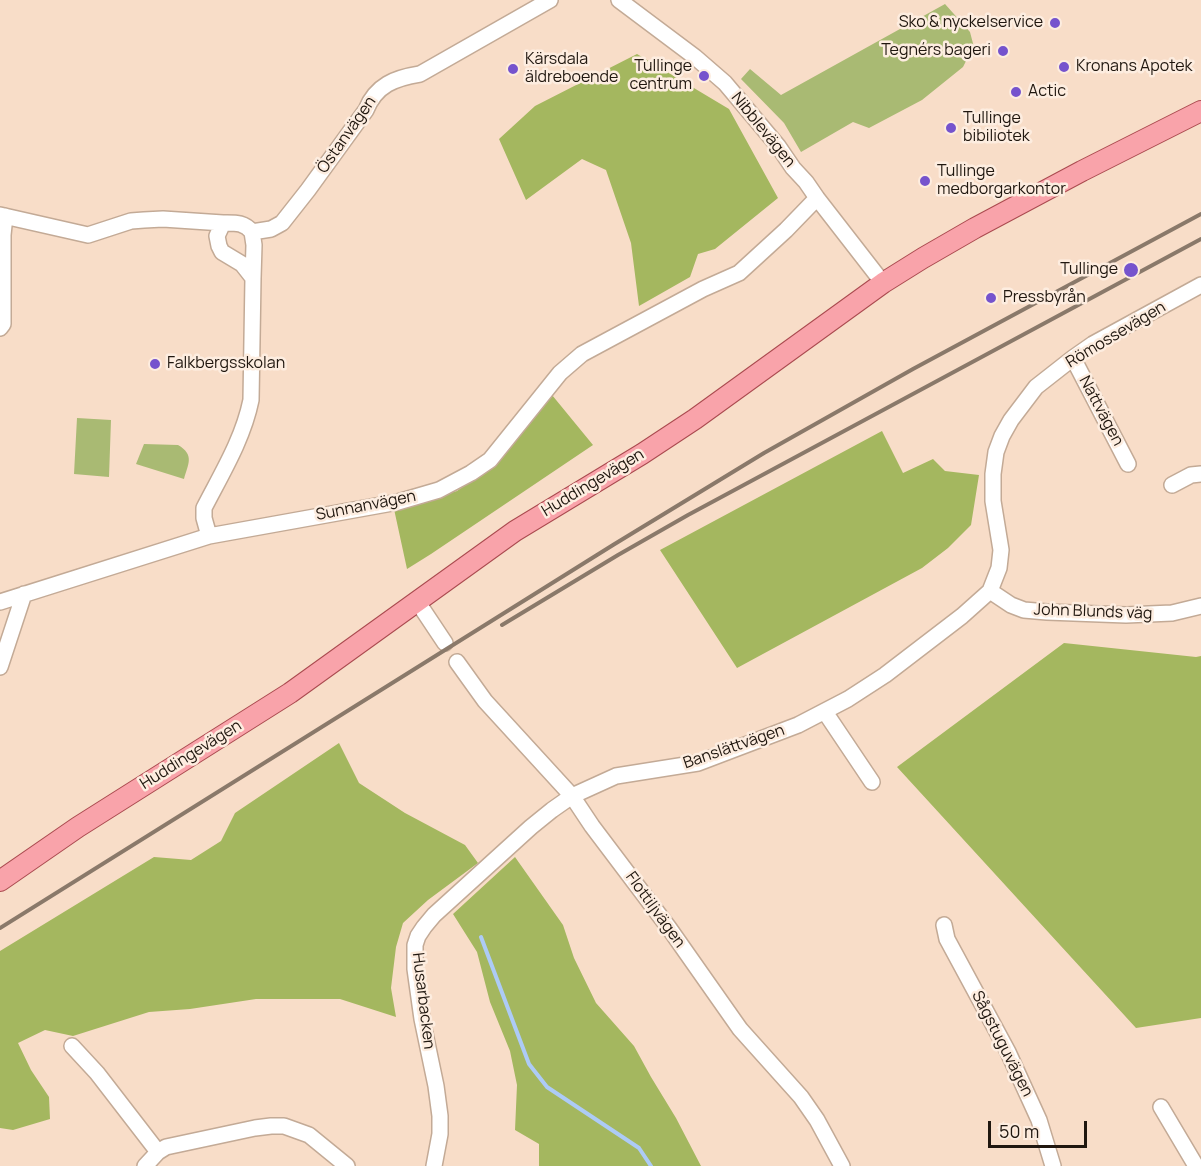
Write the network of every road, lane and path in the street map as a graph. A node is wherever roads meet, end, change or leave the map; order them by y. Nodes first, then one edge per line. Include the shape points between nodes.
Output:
1 (550, 0) edge
2 (619, 0) edge
3 (1201, 111) edge
4 (817, 198) junction
5 (3, 215) edge
6 (223, 223) junction
7 (252, 232) junction
8 (253, 278) junction
9 (883, 283) junction
10 (1201, 285) edge
11 (0, 328) edge
12 (1073, 358) junction
13 (1128, 464) dead end
14 (1201, 474) edge
15 (1172, 485) dead end
16 (209, 536) junction
17 (990, 591) junction
18 (24, 594) junction
19 (417, 601) junction
20 (0, 602) edge
21 (1201, 606) edge
22 (445, 643) dead end
23 (457, 662) dead end
24 (0, 668) edge
25 (825, 712) junction
26 (872, 782) dead end
27 (572, 796) junction
28 (0, 881) edge
29 (944, 925) dead end
30 (72, 1046) dead end
31 (1161, 1107) dead end
32 (158, 1152) junction
33 (145, 1166) edge
34 (346, 1166) edge
35 (434, 1166) edge
36 (842, 1166) edge
37 (1053, 1166) edge
38 (1196, 1166) edge

1 - 7 street, Östanvägen via 420,74 396,79 375,93 282,223
2 - 4 street, Nibblevägen via 725,83
3 - 9 main road, Huddingevägen via 975,228
4 - 9 street, Nibblevägen
4 - 16 street, Sunnanvägen via 739,273 582,354 560,373 490,460 471,473 439,490 398,502
5 - 6 street via 88,235 131,221
5 - 11 street
6 - 7 street via 241,223
6 - 8 street via 217,236 222,252 242,264
7 - 8 street
8 - 16 street via 251,400 233,455 204,508
9 - 19 main road, Huddingevägen via 695,419 515,531
10 - 12 street, Römossevägen
12 - 13 street, Nattvägen
12 - 17 street, Römossevägen via 1036,387 1006,428 996,452 993,501 1001,550
14 - 15 street
16 - 18 street, Sunnanvägen
17 - 21 street, John Blunds väg via 1024,610 1047,612 1159,614
17 - 25 street, Banslättvägen via 885,675
18 - 20 street, Sunnanvägen
18 - 24 street
19 - 22 street
19 - 28 main road, Huddingevägen via 290,693
23 - 27 street, Flottiljvägen via 485,701
25 - 26 street
25 - 27 street, Banslättvägen via 705,761 630,772
27 - 35 street, Husarbacken via 531,827 442,907 418,936 415,969 440,1116
27 - 36 street, Flottiljvägen via 740,1029 801,1097
29 - 37 street, Sågstuguvägen via 947,939 1003,1042 1039,1120
30 - 32 street
31 - 38 street
32 - 33 street
32 - 34 street via 183,1142 284,1126 309,1135

